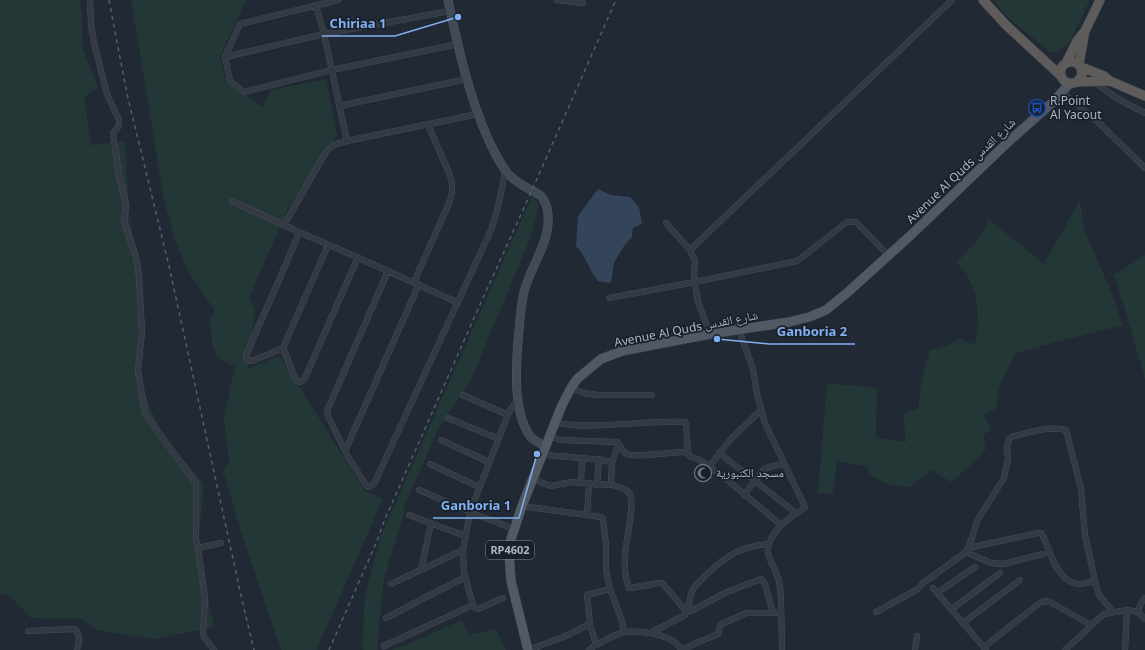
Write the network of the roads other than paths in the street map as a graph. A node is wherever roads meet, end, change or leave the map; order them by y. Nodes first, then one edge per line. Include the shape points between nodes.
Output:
1 (90, 0) edge
2 (338, 0) edge
3 (448, 0) edge
4 (557, 0) edge
5 (952, 0) edge
6 (983, 0) edge
7 (1100, 0) edge
8 (330, 1) edge
9 (583, 3) dead end
10 (316, 6) junction
11 (450, 10) junction
12 (1085, 31) junction
13 (324, 34) junction
14 (458, 44) junction
15 (225, 57) junction
16 (1080, 66) junction
17 (332, 70) junction
18 (1067, 75) junction
19 (467, 79) junction
20 (1110, 81) junction
21 (1094, 82) junction
22 (1059, 95) junction
23 (1145, 96) edge
24 (339, 106) junction
25 (478, 114) junction
26 (1145, 114) edge
27 (428, 125) junction
28 (347, 141) junction
29 (1145, 168) edge
30 (505, 170) junction
31 (232, 201) dead end
32 (666, 223) dead end
33 (284, 225) junction
34 (300, 232) junction
35 (328, 245) junction
36 (690, 250) junction
37 (889, 256) junction
38 (358, 257) junction
39 (388, 271) junction
40 (695, 282) junction
41 (416, 283) junction
42 (609, 298) dead end
43 (458, 303) junction
44 (739, 330) junction
45 (710, 334) junction
46 (282, 348) junction
47 (571, 388) junction
48 (463, 395) dead end
49 (652, 395) dead end
50 (518, 400) junction
51 (760, 410) junction
52 (508, 415) junction
53 (448, 418) dead end
54 (555, 423) junction
55 (549, 436) junction
56 (498, 438) junction
57 (441, 440) dead end
58 (619, 444) junction
59 (544, 450) junction
60 (345, 451) junction
61 (720, 453) junction
62 (688, 454) junction
63 (582, 458) junction
64 (599, 459) junction
65 (489, 462) junction
66 (612, 462) junction
67 (430, 464) dead end
68 (784, 464) junction
69 (709, 467) junction
70 (532, 480) junction
71 (755, 481) junction
72 (581, 483) junction
73 (589, 484) junction
74 (611, 484) junction
75 (597, 485) junction
76 (479, 487) junction
77 (419, 490) dead end
78 (744, 495) junction
79 (522, 506) junction
80 (470, 512) junction
81 (796, 513) junction
82 (409, 515) dead end
83 (587, 515) junction
84 (431, 523) junction
85 (781, 525) junction
86 (514, 529) junction
87 (465, 536) junction
88 (221, 543) dead end
89 (769, 544) junction
90 (198, 548) junction
91 (462, 550) junction
92 (967, 550) junction
93 (1050, 552) junction
94 (975, 567) dead end
95 (420, 570) junction
96 (1000, 573) dead end
97 (465, 577) junction
98 (1020, 580) dead end
99 (1095, 581) junction
100 (391, 584) dead end
101 (610, 589) junction
102 (503, 598) dead end
103 (1145, 598) edge
104 (472, 605) junction
105 (952, 609) junction
106 (1127, 610) junction
107 (687, 612) junction
108 (781, 612) junction
109 (876, 612) dead end
110 (1113, 612) junction
111 (1138, 612) junction
112 (773, 613) junction
113 (386, 618) dead end
114 (1145, 619) edge
115 (963, 623) junction
116 (590, 624) junction
117 (1090, 626) junction
118 (28, 631) dead end
119 (624, 632) junction
120 (650, 633) junction
121 (918, 636) dead end
122 (596, 645) junction
123 (384, 646) dead end
124 (985, 648) edge
125 (77, 650) edge
126 (214, 650) edge
127 (529, 650) edge
128 (589, 650) edge
129 (682, 650) edge
130 (782, 650) edge
131 (915, 650) edge
132 (1065, 650) edge
133 (1125, 650) edge

1 - 90 street via 94,44 107,94 119,120 119,126 113,133 126,205 124,222 136,256 139,276 142,332 138,370 145,414 196,483
2 - 8 street
3 - 11 main road
4 - 9 street
5 - 36 street
6 - 18 highway via 1038,55
7 - 12 highway, Avenue Al Quds شارع القدس / RP4602
8 - 10 street
10 - 13 street
10 - 15 street via 240,24
11 - 13 street
11 - 14 main road
12 - 16 highway, Avenue Al Quds شارع القدس / RP4602
12 - 18 highway, Avenue Al Quds شارع القدس / RP4602 via 1077,41
13 - 15 street
13 - 17 street
14 - 17 street
14 - 19 main road
15 - 17 street via 230,81 244,92
16 - 18 highway via 1072,62
16 - 18 highway, RP4602 via 1082,75
16 - 20 highway
17 - 24 street
18 - 21 highway
18 - 22 main road, Avenue Al Quds شارع القدس / RP4602
19 - 24 street
19 - 25 main road
20 - 21 highway
20 - 23 highway
21 - 26 street
22 - 29 street via 1095,119
22 - 37 main road, Avenue Al Quds شارع القدس / RP4602
24 - 28 street
25 - 27 street
25 - 30 main road
27 - 28 street
27 - 41 street via 450,175 453,191
28 - 33 street via 333,145 326,152
30 - 43 street via 497,214
30 - 50 main road via 518,182 540,194 549,217 545,239 527,282 522,303 516,361
31 - 33 street
32 - 36 street
33 - 34 street
34 - 35 street
34 - 46 street via 246,359 252,361
35 - 38 street
35 - 46 street
36 - 40 street via 695,261
37 - 40 street via 856,222 847,222 797,261
37 - 44 main road, Avenue Al Quds شارع القدس / RP4602 via 826,310 789,322
38 - 39 street
38 - 46 street via 304,380 296,380
39 - 41 street
39 - 60 street via 327,411
40 - 42 street
40 - 45 street via 698,302
41 - 43 street
41 - 60 street
43 - 60 street via 374,484 370,487 366,485
44 - 45 main road, Avenue Al Quds شارع القدس / RP4602
44 - 51 street via 753,369
45 - 47 main road, Avenue Al Quds شارع القدس / RP4602 via 631,349 601,359 577,379
47 - 49 street via 598,395
47 - 54 main road, Avenue Al Quds شارع القدس / RP4602
48 - 52 street
50 - 52 street
50 - 59 main road via 526,429
51 - 61 street via 734,435
51 - 68 street
52 - 56 street
53 - 56 street
54 - 55 main road, Avenue Al Quds شارع القدس / RP4602
54 - 62 street via 583,425 685,422
55 - 58 street via 561,440
55 - 59 main road, Avenue Al Quds شارع القدس / RP4602
56 - 65 street
57 - 65 street
58 - 62 street via 628,455 683,452
58 - 66 street
59 - 63 street via 558,457
59 - 70 main road, Avenue Al Quds شارع القدس / RP4602
61 - 69 street
61 - 71 street
62 - 69 street
63 - 64 street
63 - 72 street
64 - 66 street
64 - 75 street
65 - 76 street
66 - 74 street
67 - 76 street
68 - 71 street via 763,470
68 - 81 street via 805,506
69 - 78 street
70 - 72 street via 552,486 571,482
70 - 79 main road, Avenue Al Quds شارع القدس / RP4602
71 - 78 street
71 - 81 street
72 - 73 street
73 - 75 street
73 - 83 street
74 - 75 street
74 - 107 street via 626,491 631,497 625,563 628,587 662,583
76 - 80 street
77 - 80 street
78 - 85 street
79 - 83 street
79 - 86 main road, Avenue Al Quds شارع القدس / RP4602
80 - 86 street
80 - 87 street
81 - 85 street
82 - 84 street
83 - 101 street via 603,519 606,570
84 - 87 street
84 - 95 street
85 - 89 street
86 - 127 main road, Avenue Al Quds شارع القدس / RP4602 via 509,553 510,574
87 - 91 street
88 - 90 street
89 - 107 street via 735,552 722,560 693,590
89 - 108 street via 768,554 779,580
90 - 126 street via 205,598 203,634
91 - 95 street
91 - 97 street
92 - 93 street via 991,563 1004,564
92 - 93 street via 1041,533
92 - 99 street via 977,521 1004,478 1009,439 1060,428 1066,430 1081,489 1085,535
92 - 109 street via 918,589
93 - 99 street via 1059,571 1070,581 1079,584
94 - 105 street via 935,590
95 - 100 street
96 - 105 street
97 - 104 street
97 - 113 street
98 - 115 street
99 - 110 street via 1099,595
101 - 116 street via 587,595
101 - 119 street
102 - 104 street via 478,609
103 - 111 street
104 - 123 street
105 - 115 street
106 - 110 street
106 - 111 street
106 - 133 street
107 - 112 street via 761,579 765,584
107 - 120 street via 682,618
108 - 112 street
108 - 130 street
110 - 117 street via 1102,615
111 - 114 street
112 - 129 street via 743,613 720,625 718,634
115 - 124 street
116 - 122 street
116 - 127 street
117 - 124 street via 1089,623 1050,602 1043,601
117 - 132 street
118 - 125 street via 75,630 79,641
119 - 120 street
119 - 122 street
120 - 129 street via 673,641
121 - 131 street
122 - 128 street

